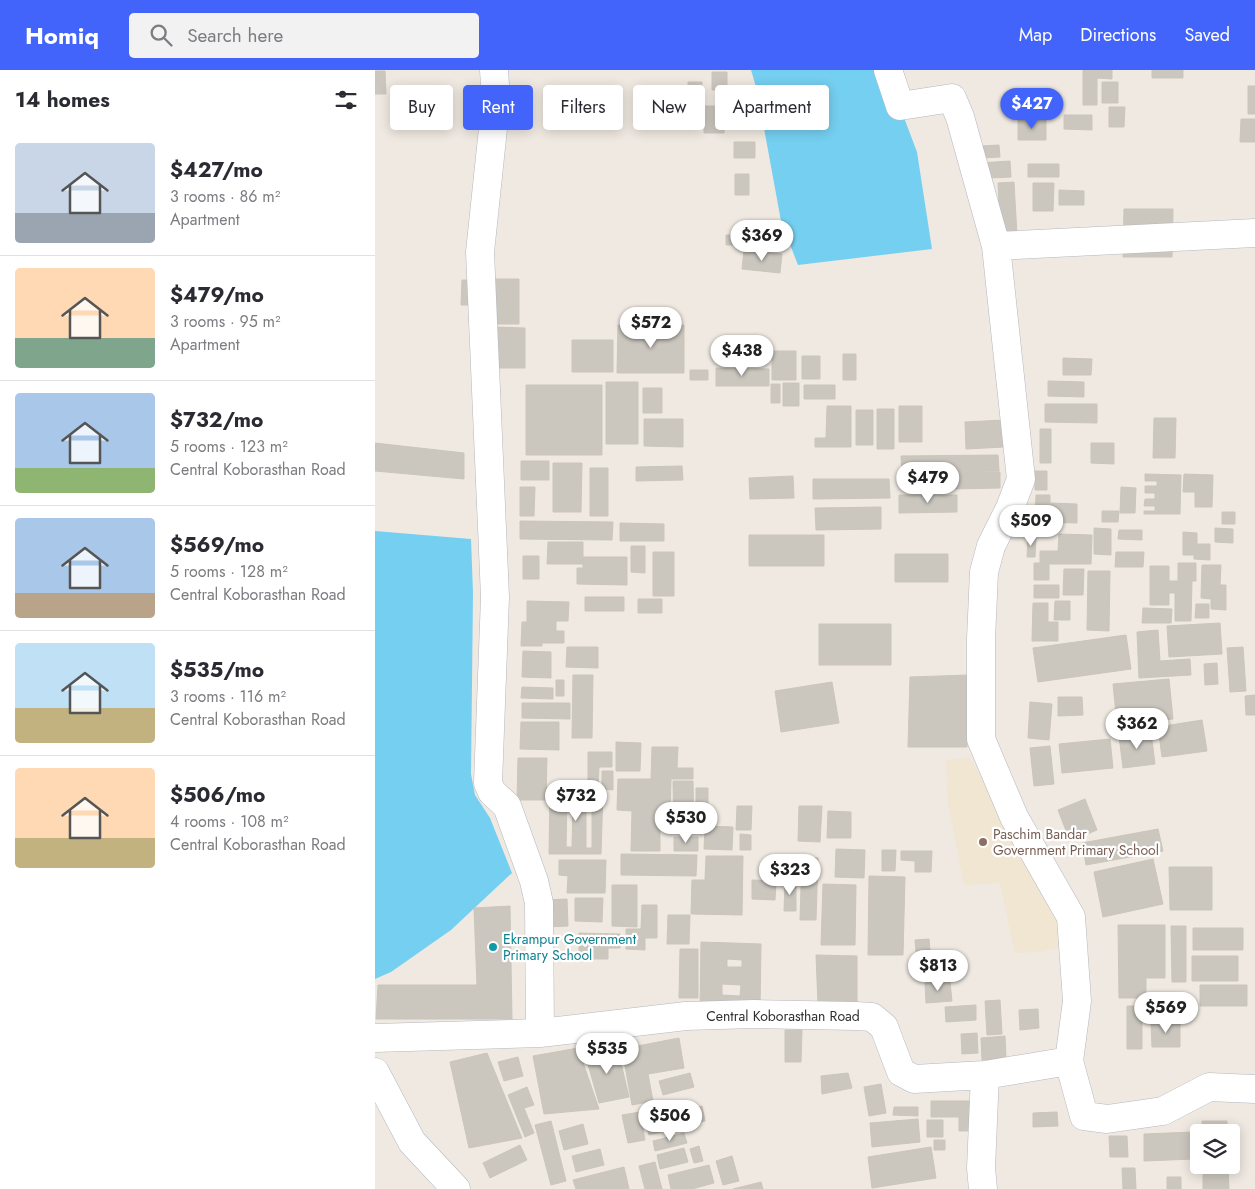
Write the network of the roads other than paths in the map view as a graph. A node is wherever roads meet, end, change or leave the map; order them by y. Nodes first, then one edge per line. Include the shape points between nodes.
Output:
1 (494, 70) edge
2 (889, 70) edge
3 (1255, 233) edge
4 (996, 246) junction
5 (541, 1033) junction
6 (375, 1038) edge
7 (1069, 1061) junction
8 (375, 1072) edge
9 (985, 1075) junction
10 (1255, 1089) edge
11 (456, 1189) edge
12 (983, 1189) edge

1 - 5 street via 496,100 480,252 495,597 488,783 492,792 507,806 539,903
2 - 4 street via 900,106 951,98 960,117
3 - 4 street
4 - 7 street via 1021,479 991,546 984,572 981,738 1014,817 1071,917 1077,1001
5 - 6 street, Central Koborasthan Road
5 - 9 street, Central Koborasthan Road via 686,1016 864,1016 872,1017 884,1027 901,1072 914,1079
7 - 9 street, Central Koborasthan Road
7 - 10 street via 1084,1116 1107,1119 1163,1111 1209,1087
8 - 11 street via 412,1142
9 - 12 street

